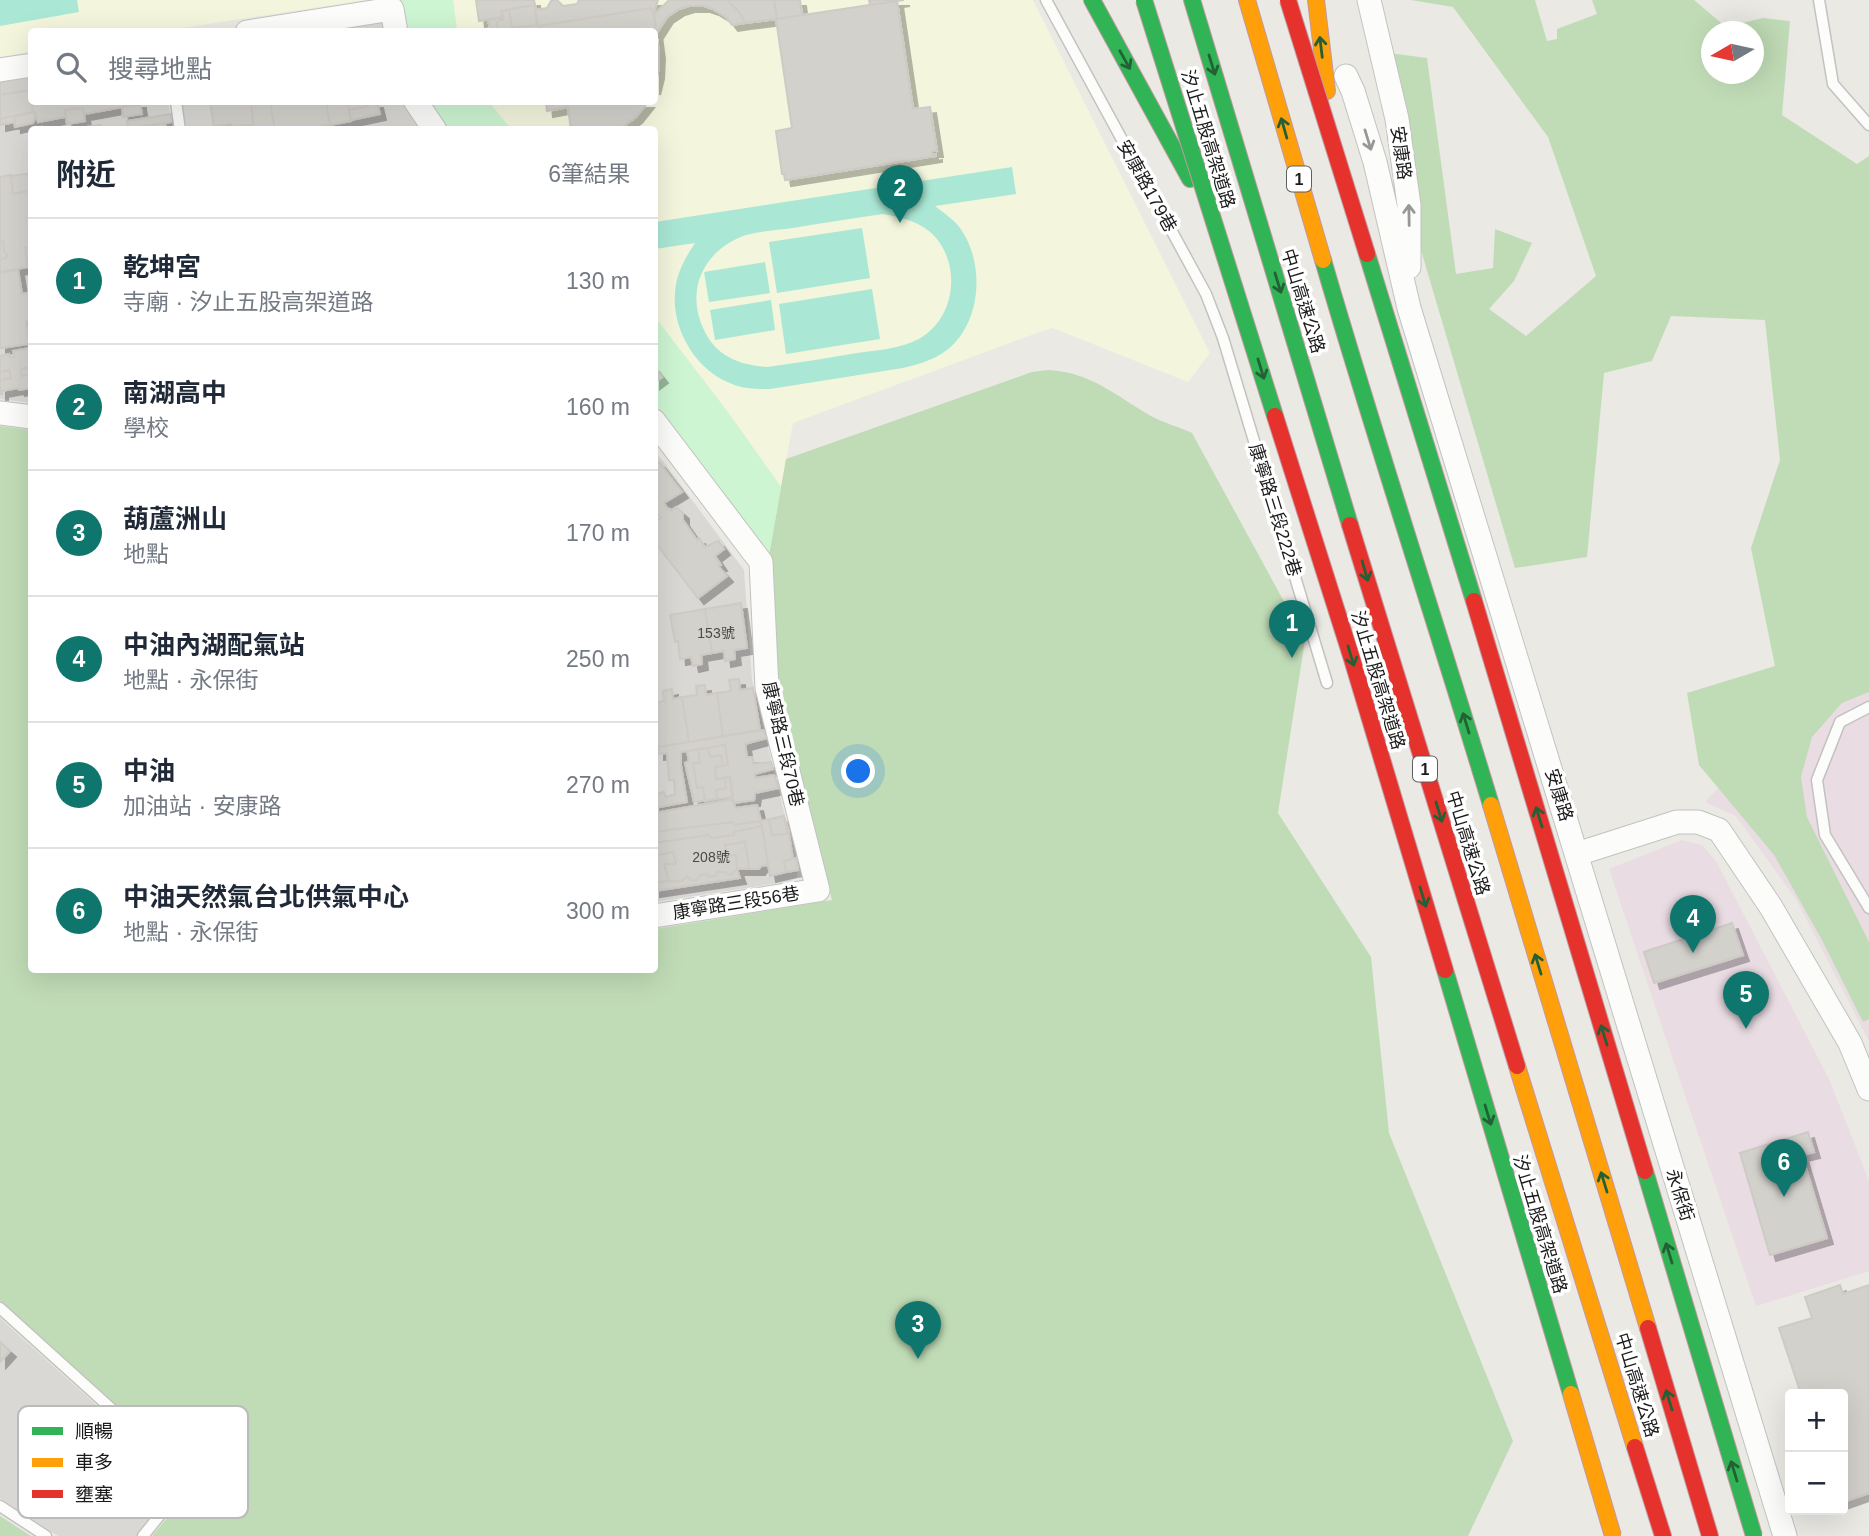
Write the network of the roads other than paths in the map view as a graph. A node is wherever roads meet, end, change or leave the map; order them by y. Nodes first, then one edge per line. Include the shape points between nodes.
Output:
1 (1046, 0) edge
2 (1092, 0) edge
3 (1144, 0) edge
4 (1192, 0) edge
5 (1247, 0) edge
6 (1288, 0) edge
7 (1315, 0) edge
8 (1369, 0) edge
9 (1819, 0) edge
10 (272, 28) edge
11 (395, 28) edge
12 (28, 66) edge
13 (0, 70) edge
14 (1346, 76) dead end
15 (176, 105) edge
16 (418, 105) edge
17 (1869, 125) edge
18 (179, 126) edge
19 (432, 126) edge
20 (1345, 233) dead end
21 (1348, 289) dead end
22 (1409, 308) junction
23 (1263, 327) dead end
24 (1351, 358) junction
25 (1235, 377) joint
26 (1296, 404) dead end
27 (0, 413) edge
28 (28, 416) edge
29 (658, 429) edge
30 (1357, 545) junction
31 (1327, 683) dead end
32 (1869, 707) edge
33 (1577, 854) junction
34 (818, 890) joint
35 (1869, 908) edge
36 (658, 915) edge
37 (1869, 1089) edge
38 (0, 1308) edge
39 (108, 1406) edge
40 (0, 1506) edge
41 (18, 1518) edge
42 (18, 1518) edge
43 (158, 1518) edge
44 (46, 1536) edge
45 (144, 1536) edge
46 (1613, 1536) edge
47 (1663, 1536) edge
48 (1710, 1536) edge
49 (1754, 1536) edge
50 (1785, 1536) edge

1 - 25 lane, 安康路179巷 via 1206,294
2 -> 23 highway via 1173,147
3 -> 46 highway, 汐止五股高架道路 / 1, bridge via 1352,659
4 -> 30 highway, 中山高速公路 / 1
24 -> 5 highway, 中山高速公路 / 1
49 -> 6 highway, bridge via 1490,652
20 -> 7 highway
22 -> 8 street, 安康路 via 1409,205 1397,120
9 - 17 lane via 1833,84
10 - 11 street via 392,9
12 - 13 street
14 -> 22 street, 安康路 via 1375,162
15 - 18 lane
16 - 19 street
21 - 24 highway
22 - 33 street, 安康路
48 -> 24 highway, 中山高速公路 / 1 via 1444,649
25 - 31 lane, 康寧路三段222巷
26 - 30 highway
27 - 28 street
29 - 34 street, 康寧路三段70巷 via 761,562 767,688
30 -> 47 highway, 中山高速公路 / 1
32 - 35 lane via 1840,722 1818,780 1825,835
33 - 37 street via 1677,822 1698,822 1719,830 1778,919 1850,1043
33 - 50 street, 永保街
34 - 36 street, 康寧路三段56巷
38 - 39 lane
40 - 41 lane
42 - 44 lane
43 - 45 lane

